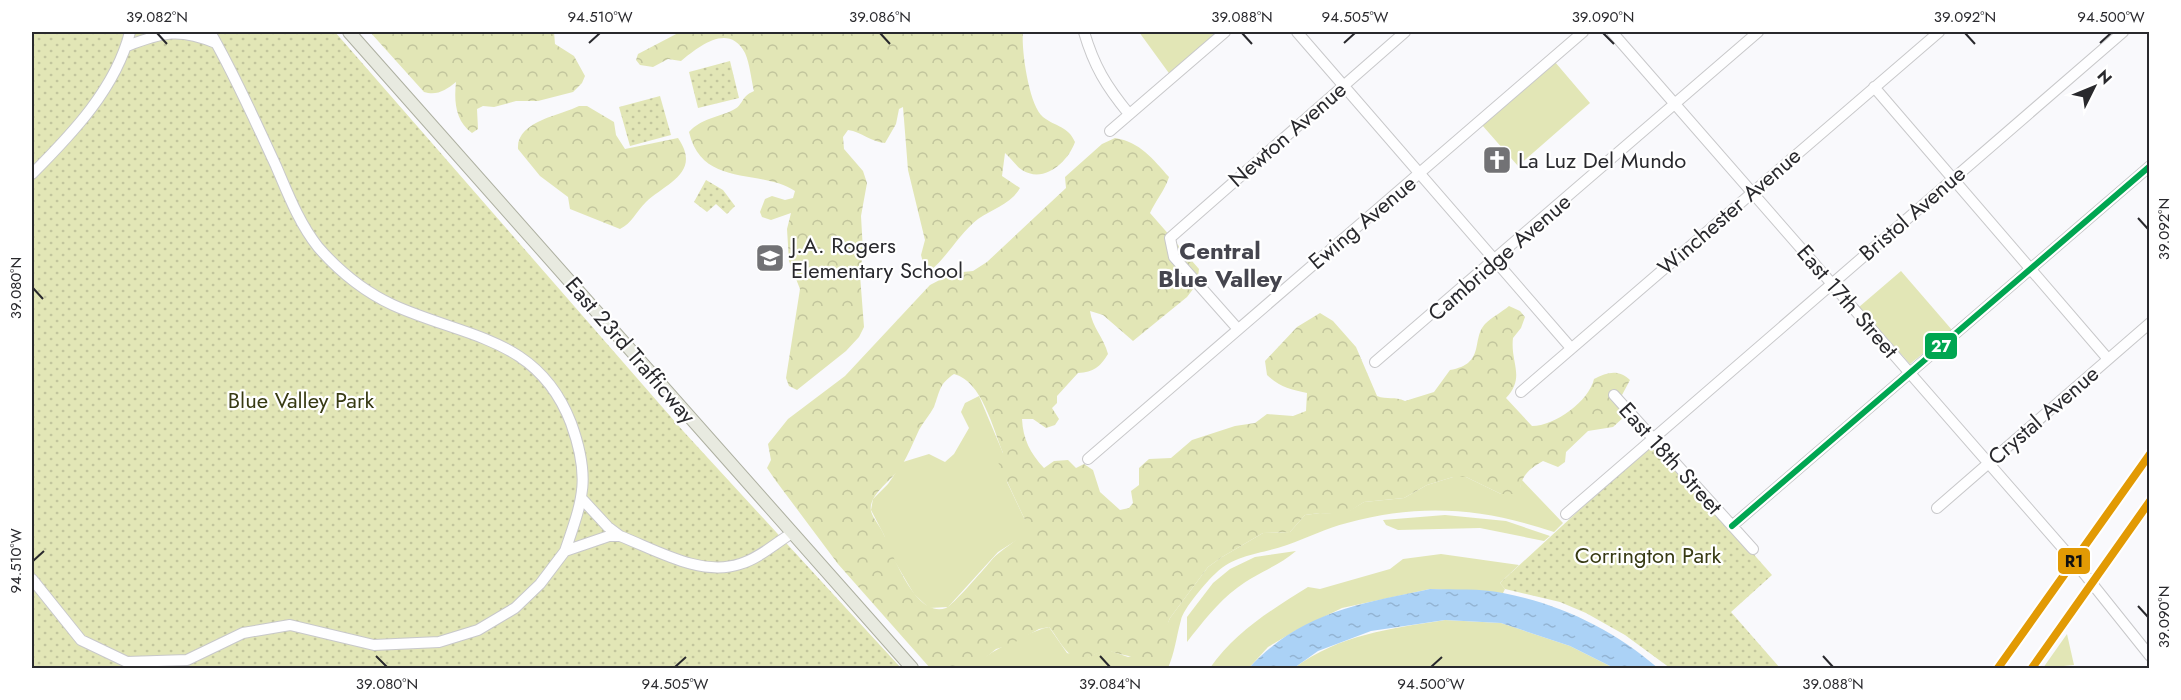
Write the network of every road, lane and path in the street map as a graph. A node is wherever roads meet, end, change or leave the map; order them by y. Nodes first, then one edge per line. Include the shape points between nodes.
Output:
1 (130, 32) edge
2 (210, 32) edge
3 (349, 32) edge
4 (1084, 32) edge
5 (1225, 32) edge
6 (1297, 32) edge
7 (1405, 32) edge
8 (1583, 32) edge
9 (1612, 32) edge
10 (1758, 32) edge
11 (1939, 32) edge
12 (2123, 32) edge
13 (216, 43) junction
14 (127, 46) junction
15 (1343, 85) junction
16 (1874, 87) junction
17 (1676, 104) junction
18 (1129, 114) junction
19 (1110, 131) dead end
20 (2150, 166) edge
21 (1420, 172) junction
22 (32, 174) edge
23 (1951, 179) junction
24 (1753, 191) junction
25 (1496, 260) junction
26 (2029, 268) junction
27 (1831, 283) junction
28 (2150, 323) edge
29 (1237, 328) junction
30 (1572, 348) junction
31 (2108, 359) junction
32 (1374, 362) dead end
33 (1910, 373) junction
34 (1521, 392) dead end
35 (1614, 395) dead end
36 (1653, 437) junction
37 (1088, 459) dead end
38 (1988, 463) junction
39 (583, 500) junction
40 (1937, 508) dead end
41 (1566, 514) dead end
42 (1732, 526) junction
43 (792, 533) junction
44 (620, 536) junction
45 (1753, 549) dead end
46 (565, 551) junction
47 (32, 579) edge
48 (2146, 643) edge
49 (2150, 656) edge
50 (912, 669) edge

1 - 14 street
2 - 13 street
3 - 43 main road, East 23rd Trafficway
4 - 18 street via 1093,63
5 - 18 street
6 - 15 street
7 - 15 street, Newton Avenue
8 - 21 street, Ewing Avenue
9 - 17 street, East 17th Street
10 - 17 street, Cambridge Avenue
11 - 16 street, Winchester Avenue
12 - 23 street, Bristol Avenue
13 - 14 street via 181,32 165,33
13 - 39 street via 302,223 318,246 339,268 392,304 503,344 530,362 564,405 578,443
14 - 22 street via 89,111
15 - 21 street
15 - 29 street, Newton Avenue via 1170,237 1173,257
16 - 23 street
16 - 24 street, Winchester Avenue
17 - 24 street, East 17th Street
17 - 25 street, Cambridge Avenue
18 - 19 street
20 - 26 street
21 - 25 street
21 - 29 street, Ewing Avenue
23 - 26 street
23 - 27 street, Bristol Avenue
24 - 27 street, East 17th Street
24 - 30 street, Winchester Avenue
25 - 30 street
25 - 32 street, Cambridge Avenue
26 - 31 street
26 - 33 street
27 - 33 street, East 17th Street
27 - 36 street, Bristol Avenue
28 - 31 street, Crystal Avenue
29 - 37 street, Ewing Avenue
30 - 34 street, Winchester Avenue
31 - 38 street, Crystal Avenue
33 - 38 street, East 17th Street
33 - 42 street
35 - 36 street, East 18th Street
36 - 41 street, Bristol Avenue
36 - 42 street, East 18th Street
38 - 40 street, Crystal Avenue
38 - 48 street, East 17th Street
39 - 44 street
39 - 46 street
42 - 45 street, East 18th Street
43 - 44 street via 741,564 720,567 694,565
43 - 50 main road, East 23rd Trafficway
44 - 46 street
46 - 47 street via 515,608 478,630 439,642 374,645 290,625 243,633 187,660 127,662 81,640
48 - 49 street, East 17th Street

